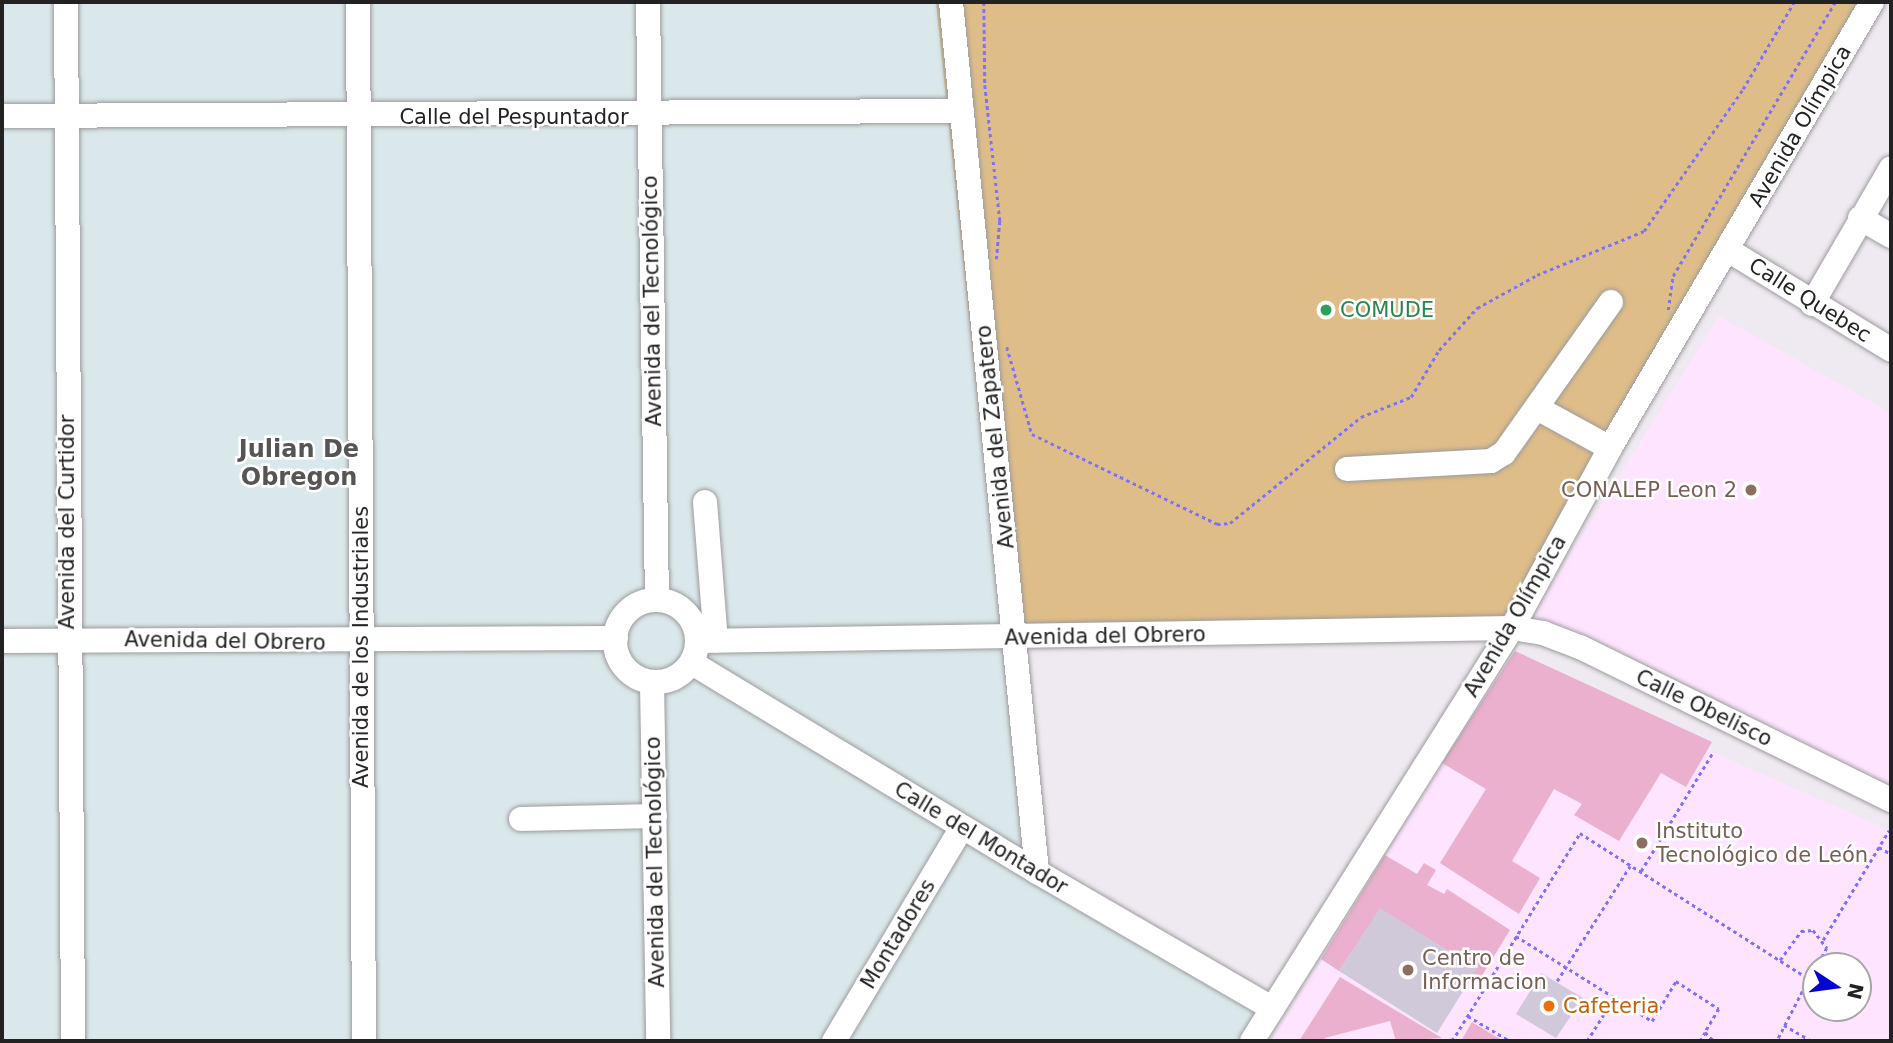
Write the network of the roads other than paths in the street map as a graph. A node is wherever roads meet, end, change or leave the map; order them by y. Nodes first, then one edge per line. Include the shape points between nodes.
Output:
1 (66, 2) edge
2 (358, 2) edge
3 (648, 2) edge
4 (951, 2) edge
5 (1872, 2) edge
6 (962, 111) junction
7 (2, 116) edge
8 (66, 116) junction
9 (649, 116) junction
10 (356, 117) junction
11 (1891, 168) edge
12 (1860, 218) junction
13 (1891, 236) edge
14 (1728, 250) junction
15 (1611, 302) dead end
16 (1812, 304) junction
17 (1891, 350) edge
18 (1537, 408) junction
19 (1610, 448) junction
20 (1347, 469) dead end
21 (705, 502) dead end
22 (657, 600) junction
23 (1512, 628) junction
24 (1014, 637) junction
25 (616, 638) junction
26 (68, 640) junction
27 (2, 641) edge
28 (361, 642) junction
29 (702, 648) junction
30 (652, 683) junction
31 (1891, 800) edge
32 (654, 816) junction
33 (521, 819) dead end
34 (962, 827) junction
35 (1037, 872) junction
36 (1272, 1008) junction
37 (73, 1041) edge
38 (363, 1041) edge
39 (658, 1041) edge
40 (834, 1041) edge
41 (1252, 1041) edge

1 - 8 street, Avenida del Curtidor
2 - 10 street, Avenida de los Industriales
3 - 9 street, Avenida del Tecnológico
4 - 6 street, Avenida del Zapatero
5 - 14 street, Avenida Olímpica
6 - 9 street, Calle del Pespuntador
6 - 24 street, Avenida del Zapatero
7 - 8 street, Calle del Pespuntador
8 - 10 street, Calle del Pespuntador
8 - 26 street, Avenida del Curtidor
9 - 10 street, Calle del Pespuntador
9 - 22 street, Avenida del Tecnológico
10 - 28 street, Avenida de los Industriales
11 - 12 street
12 - 13 street
12 - 16 street
14 - 16 street, Calle Quebec
14 - 19 street, Avenida Olímpica
15 - 18 street
16 - 17 street, Calle Quebec
18 - 19 street
18 - 20 street via 1514,442 1491,461
19 - 23 street, Avenida Olímpica
21 - 29 street
22 - 25 street via 624,615
22 - 29 street via 681,608 696,628
23 - 24 street, Avenida del Obrero
23 - 31 street, Calle Obelisco via 1543,633 1580,647
23 - 36 street, Avenida Olímpica
24 - 29 street, Avenida del Obrero
24 - 35 street, Avenida del Zapatero
25 - 28 street, Avenida del Obrero
25 - 30 street via 621,663
26 - 27 street, Avenida del Obrero
26 - 28 street, Avenida del Obrero
26 - 37 street, Avenida del Curtidor
28 - 38 street, Avenida de los Industriales
29 - 30 street, Avenida del Obrero via 682,674
29 - 34 street, Calle del Montador
30 - 32 street, Avenida del Tecnológico
32 - 33 street
32 - 39 street, Avenida del Tecnológico
34 - 35 street, Calle del Montador
34 - 40 street, Montadores
35 - 36 street, Calle del Montador
36 - 41 street, Avenida Olímpica

